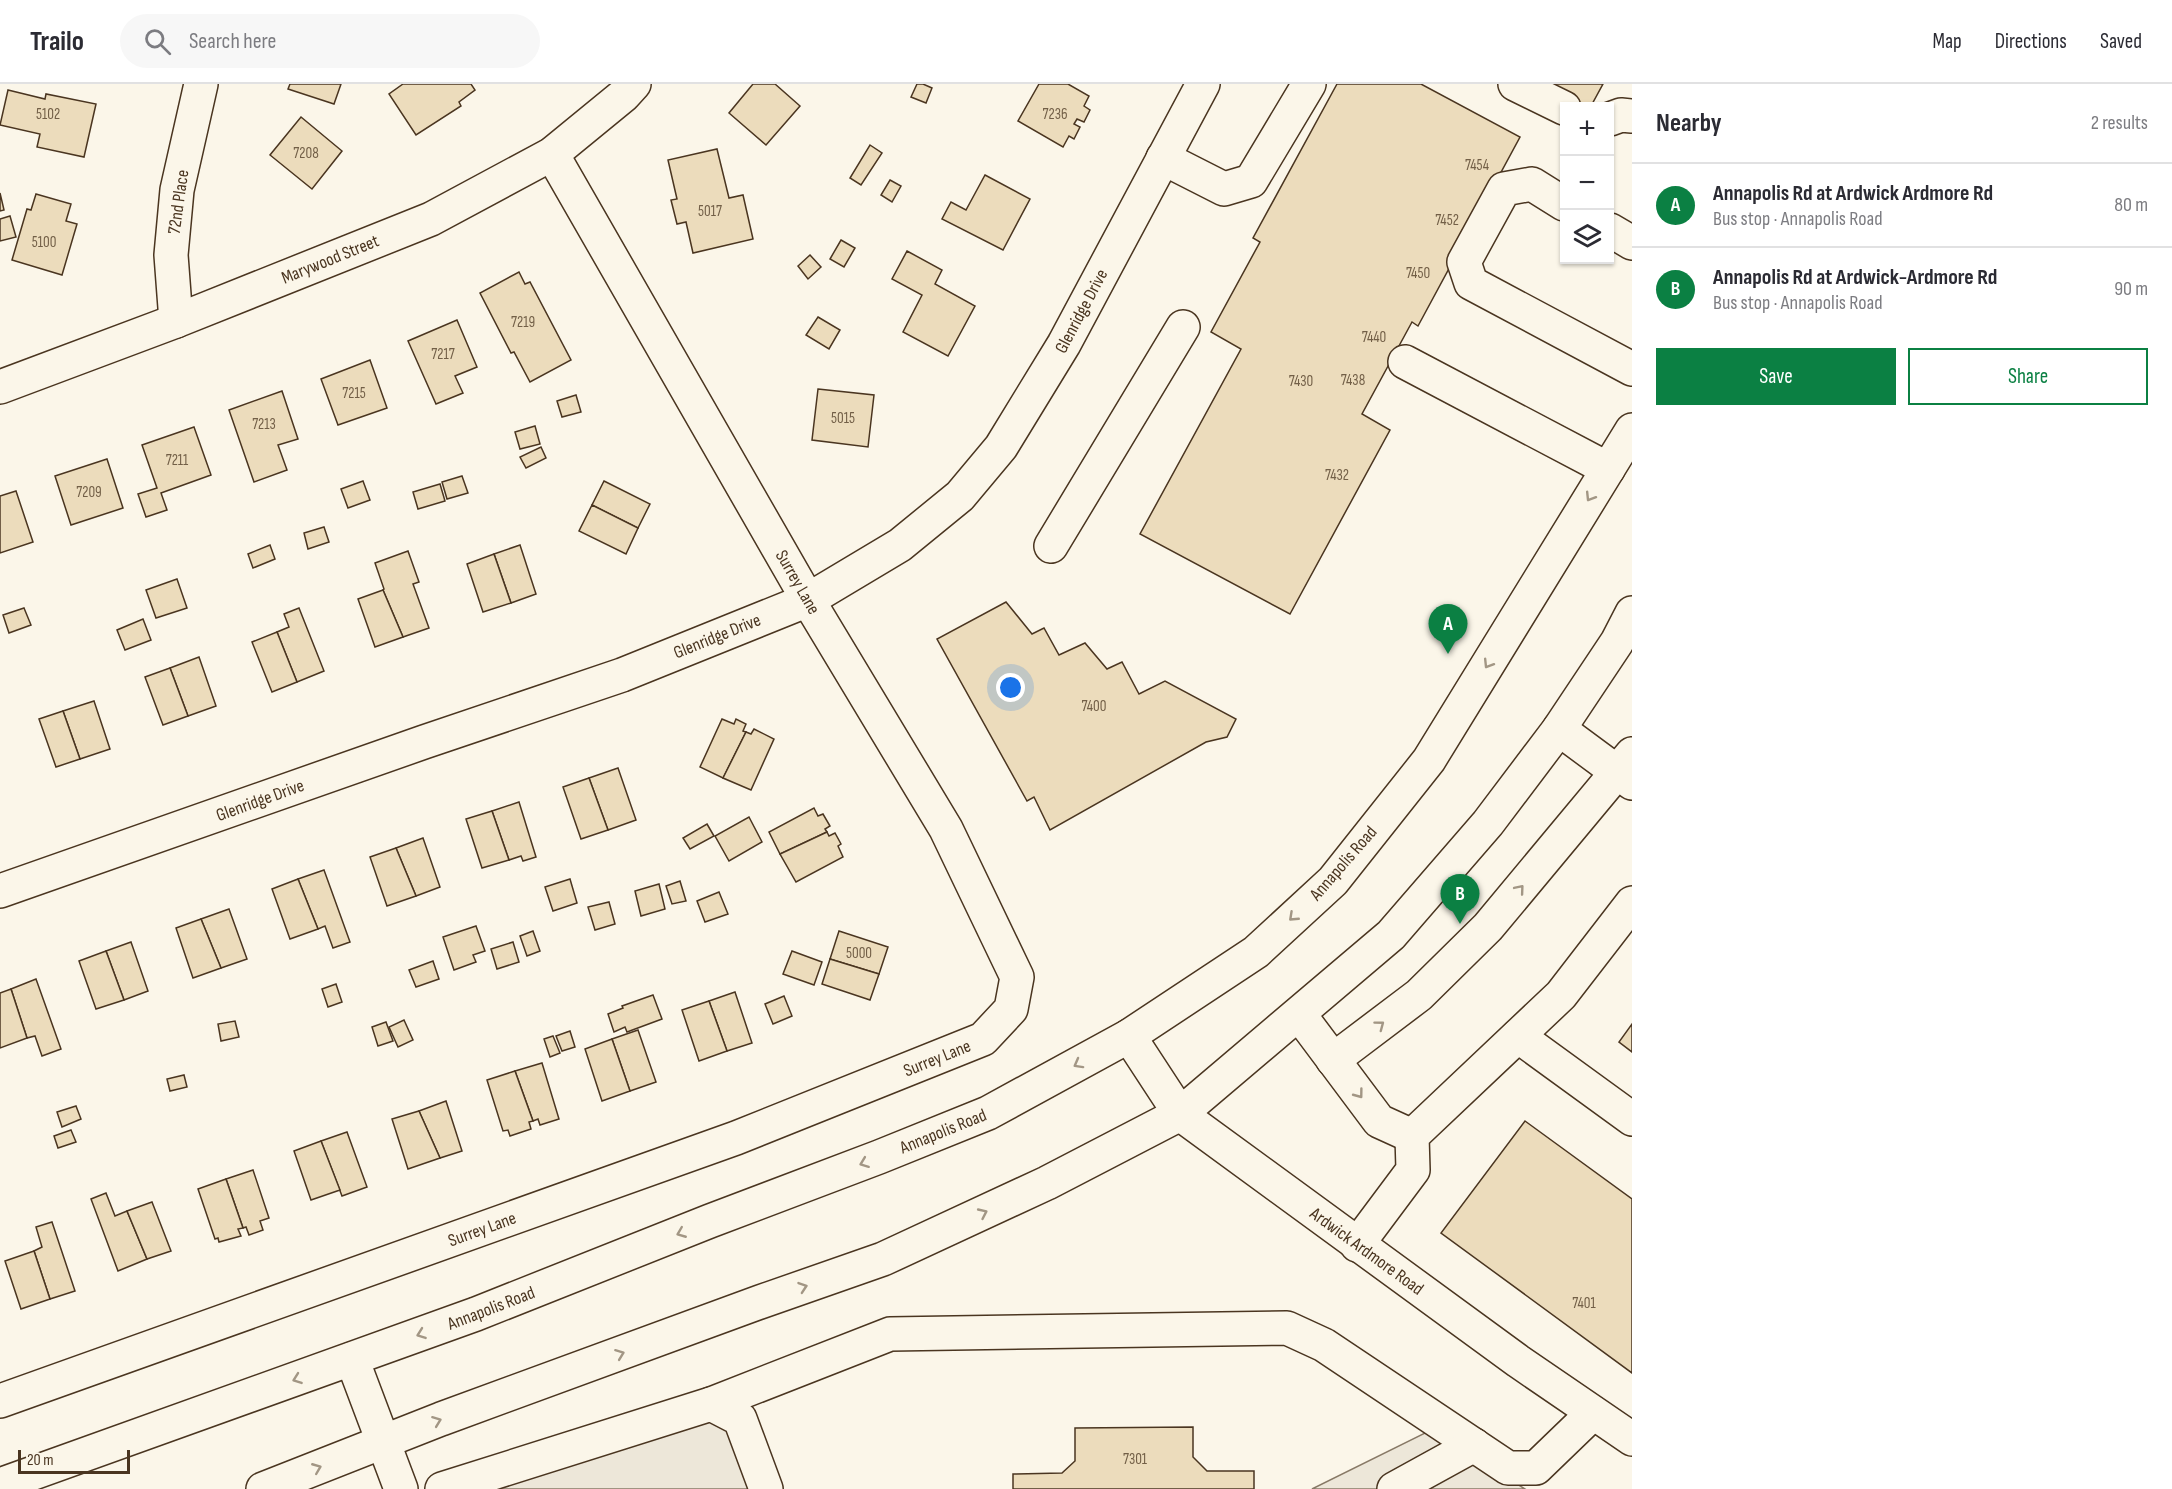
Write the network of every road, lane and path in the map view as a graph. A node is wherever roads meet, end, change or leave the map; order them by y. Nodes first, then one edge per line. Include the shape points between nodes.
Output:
1 (201, 84) edge
2 (634, 84) edge
3 (1203, 84) edge
4 (1309, 84) edge
5 (1515, 84) edge
6 (1560, 106) edge
7 (1632, 116) edge
8 (1614, 117) edge
9 (552, 153) junction
10 (1163, 158) junction
11 (1560, 202) edge
12 (1614, 232) edge
13 (1632, 243) edge
14 (176, 321) junction
15 (1183, 327) dead end
16 (1405, 362) dead end
17 (1632, 369) edge
18 (0, 387) edge
19 (1632, 430) edge
20 (1608, 469) junction
21 (1051, 546) dead end
22 (808, 600) junction
23 (1632, 613) edge
24 (1559, 729) junction
25 (1627, 769) edge
26 (0, 891) edge
27 (1632, 903) edge
28 (1299, 1014) junction
29 (1130, 1036) junction
30 (1518, 1036) junction
31 (1334, 1060) junction
32 (1180, 1114) junction
33 (1632, 1119) edge
34 (1412, 1136) junction
35 (1357, 1245) junction
36 (352, 1359) junction
37 (0, 1401) edge
38 (711, 1404) junction
39 (1593, 1413) junction
40 (1632, 1439) edge
41 (382, 1442) junction
42 (1474, 1445) junction
43 (1537, 1478) edge
44 (0, 1485) edge
45 (263, 1489) edge
46 (401, 1489) edge
47 (442, 1489) edge
48 (766, 1489) edge
49 (1394, 1489) edge

1 - 14 street, 72nd Place via 177,190 171,255
2 - 9 street, Marywood Street
3 - 10 street, Glenridge Drive
4 - 10 street via 1251,181 1224,189
5 - 6 street
7 - 8 street
9 - 14 street, Marywood Street via 431,219
9 - 22 street, Surrey Lane
10 - 22 street, Glenridge Drive via 1064,344 1000,447 960,496 900,545
11 - 17 street via 1532,184 1504,189 1464,262 1471,283
12 - 13 street
14 - 18 street, Marywood Street
15 - 21 street
16 - 20 street
19 - 20 street, Annapolis Road
20 -> 29 street, Annapolis Road via 1429,760 1332,880 1256,952
22 - 26 street, Glenridge Drive via 622,675
22 - 37 street, Surrey Lane via 946,829 1017,977 1011,1009 983,1039 736,1138
23 - 24 street
24 - 25 street
24 - 28 street via 1488,823 1391,935
31 -> 25 street via 1419,995 1488,927
27 - 30 street via 1562,995
28 - 31 street
28 - 32 street
29 - 32 street, Ardwick Ardmore Road
29 -> 36 street, Annapolis Road via 988,1113
30 - 33 street
30 - 34 street
31 -> 34 street via 1379,1121
32 - 35 street, Ardwick Ardmore Road
41 -> 32 street via 883,1259 1047,1183
34 - 35 street via 1413,1170
35 - 39 street, Ardwick Ardmore Road
36 - 41 street
36 -> 44 street, Annapolis Road
38 - 42 street via 890,1334 1287,1328 1324,1345
38 - 47 street
38 - 48 street via 740,1419
39 - 40 street, Ardwick Ardmore Road
39 - 43 street
45 -> 41 street
41 - 46 street
42 - 43 street via 1508,1467
42 - 49 street

